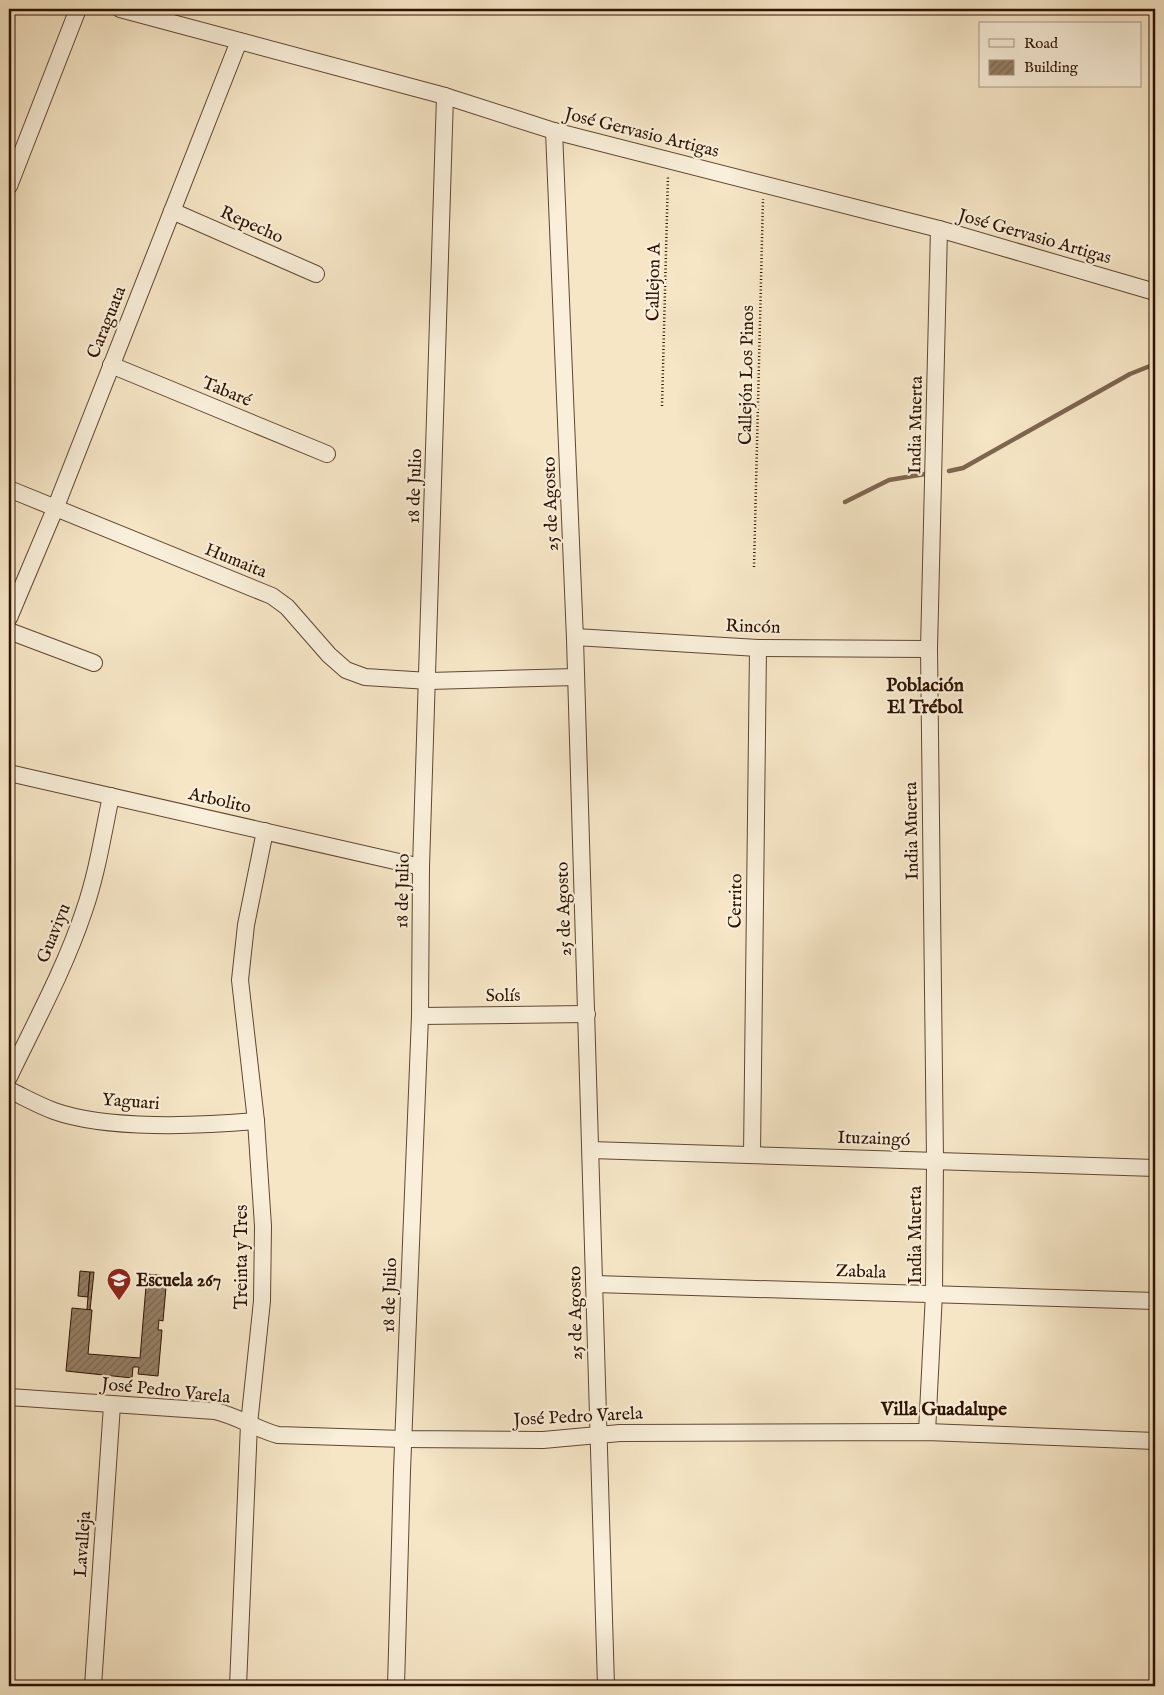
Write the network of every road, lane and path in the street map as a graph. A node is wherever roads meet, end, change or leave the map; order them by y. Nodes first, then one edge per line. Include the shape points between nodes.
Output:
1 (78, 9) edge
2 (120, 9) edge
3 (239, 41) junction
4 (444, 96) junction
5 (554, 131) junction
6 (668, 160) junction
7 (763, 184) junction
8 (9, 186) edge
9 (172, 211) junction
10 (939, 229) junction
11 (316, 274) dead end
12 (1155, 292) edge
13 (111, 365) junction
14 (662, 406) dead end
15 (327, 454) dead end
16 (9, 489) edge
17 (55, 509) junction
18 (754, 567) dead end
19 (9, 618) edge
20 (9, 631) edge
21 (575, 637) junction
22 (758, 648) junction
23 (929, 649) junction
24 (94, 663) dead end
25 (576, 677) junction
26 (428, 681) junction
27 (9, 773) edge
28 (111, 796) junction
29 (265, 831) junction
30 (422, 866) junction
31 (587, 1014) junction
32 (420, 1016) junction
33 (9, 1077) edge
34 (9, 1090) edge
35 (256, 1121) junction
36 (591, 1150) junction
37 (752, 1155) junction
38 (935, 1160) junction
39 (1155, 1168) edge
40 (595, 1284) junction
41 (934, 1293) junction
42 (1155, 1301) edge
43 (9, 1397) edge
44 (112, 1404) junction
45 (249, 1424) junction
46 (927, 1432) junction
47 (596, 1435) junction
48 (403, 1439) junction
49 (1155, 1440) edge
50 (93, 1686) edge
51 (238, 1686) edge
52 (396, 1686) edge
53 (606, 1686) edge

1 - 8 street
2 - 3 street, José Gervasio Artigas
3 - 4 street, José Gervasio Artigas
3 - 9 street, Caraguata
4 - 5 street, José Gervasio Artigas
4 - 26 street, 18 de Julio
5 - 6 street, José Gervasio Artigas
5 - 21 street, 25 de Agosto
6 - 7 street, José Gervasio Artigas
6 - 14 path, Callejon A
7 - 10 street, José Gervasio Artigas
7 - 18 path, Callejón Los Pinos
9 - 11 street, Repecho
9 - 13 street, Caraguata
10 - 12 street, José Gervasio Artigas
10 - 23 street, India Muerta
13 - 15 street, Tabaré
13 - 17 street, Caraguata
16 - 17 street, Humaita
17 - 19 street, Caraguata
17 - 26 street, Humaita via 272,596 288,607 346,670 365,678
20 - 24 street
21 - 22 street, Rincón
21 - 25 street, 25 de Agosto
22 - 23 street, Rincón
22 - 37 street, Cerrito
23 - 38 street, India Muerta
25 - 26 street
25 - 31 street, 25 de Agosto
26 - 30 street, 18 de Julio
27 - 28 street, Arbolito
28 - 29 street, Arbolito
28 - 33 street, Guaviyu via 82,918
29 - 30 street, Arbolito
29 - 35 street, Treinta y Tres via 246,925 240,980
30 - 32 street, 18 de Julio
31 - 32 street, Solís
31 - 36 street, 25 de Agosto
32 - 48 street, 18 de Julio
34 - 35 street, Yaguari via 54,1111 115,1122 202,1125
35 - 45 street, Treinta y Tres via 263,1226 262,1301
36 - 37 street, Ituzaingó
36 - 40 street, 25 de Agosto
37 - 38 street, Ituzaingó
38 - 39 street, Ituzaingó
38 - 41 street, India Muerta
40 - 41 street, Zabala
40 - 47 street, 25 de Agosto
41 - 42 street, Zabala
41 - 46 street, India Muerta
43 - 44 street, José Pedro Varela
44 - 45 street, José Pedro Varela via 215,1411
44 - 50 street, Lavalleja
45 - 48 street, José Pedro Varela via 278,1435
45 - 51 street, Treinta y Tres
46 - 47 street, José Pedro Varela
46 - 49 street, José Pedro Varela
47 - 48 street, José Pedro Varela via 543,1440
47 - 53 street, 25 de Agosto
48 - 52 street, 18 de Julio

